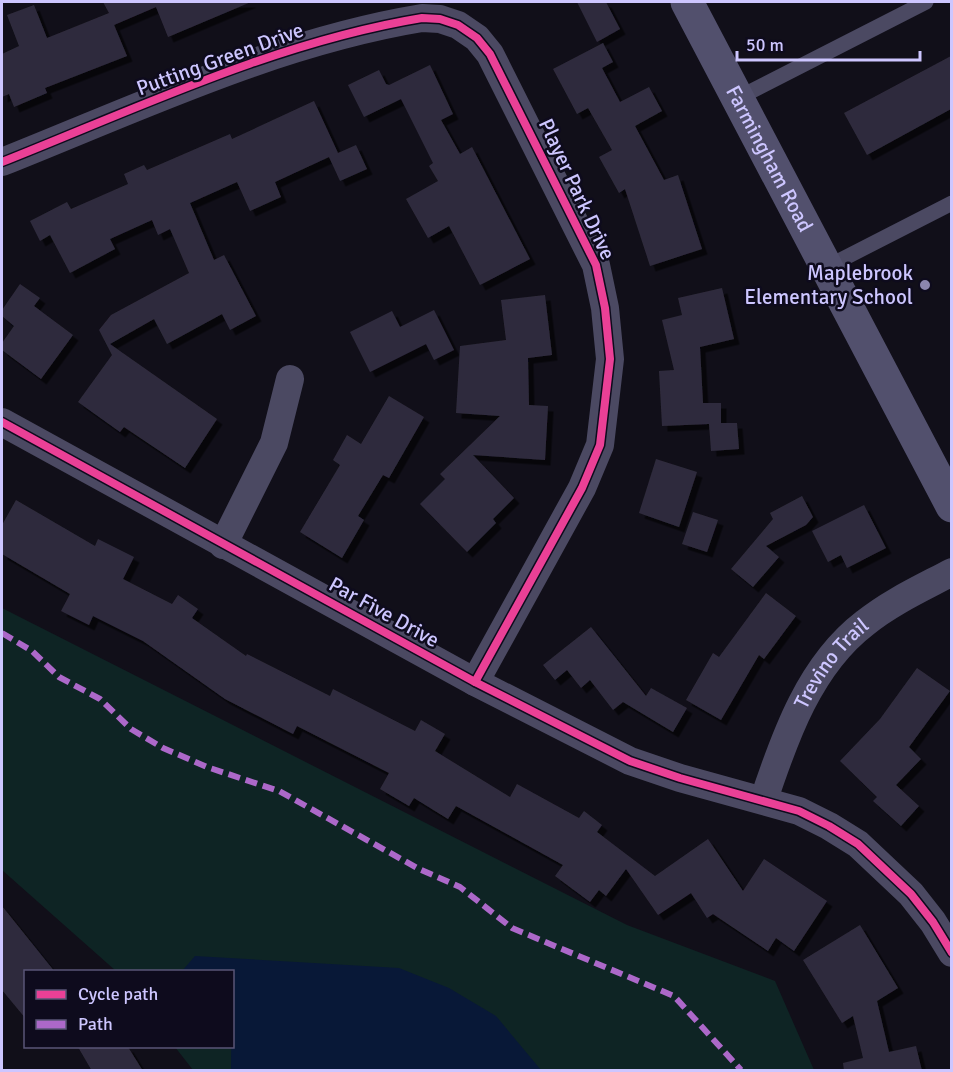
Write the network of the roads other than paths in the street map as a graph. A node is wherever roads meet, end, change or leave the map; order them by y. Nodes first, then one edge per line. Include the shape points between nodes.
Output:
1 (687, 2) edge
2 (926, 2) edge
3 (458, 25) joint
4 (738, 98) junction
5 (2, 162) edge
6 (951, 203) edge
7 (825, 268) junction
8 (290, 379) dead end
9 (2, 423) edge
10 (951, 506) edge
11 (223, 544) junction
12 (951, 572) edge
13 (475, 682) junction
14 (764, 799) junction
15 (951, 953) edge

1 - 4 street, Farmingham Road
2 - 4 lane
3 - 5 street, Putting Green Drive via 422,18 296,48
3 - 13 street, Player Park Drive via 477,38 490,54 596,265 610,359 600,445 582,488
4 - 7 street, Farmingham Road
6 - 7 lane
7 - 10 street, Farmingham Road
8 - 11 street via 274,443
9 - 11 street, Par Five Drive
11 - 13 street, Par Five Drive
12 - 14 street, Trevino Trail via 900,599 845,640 811,687
13 - 14 street, Par Five Drive via 630,761
14 - 15 street, Par Five Drive via 799,811 858,844 911,894

